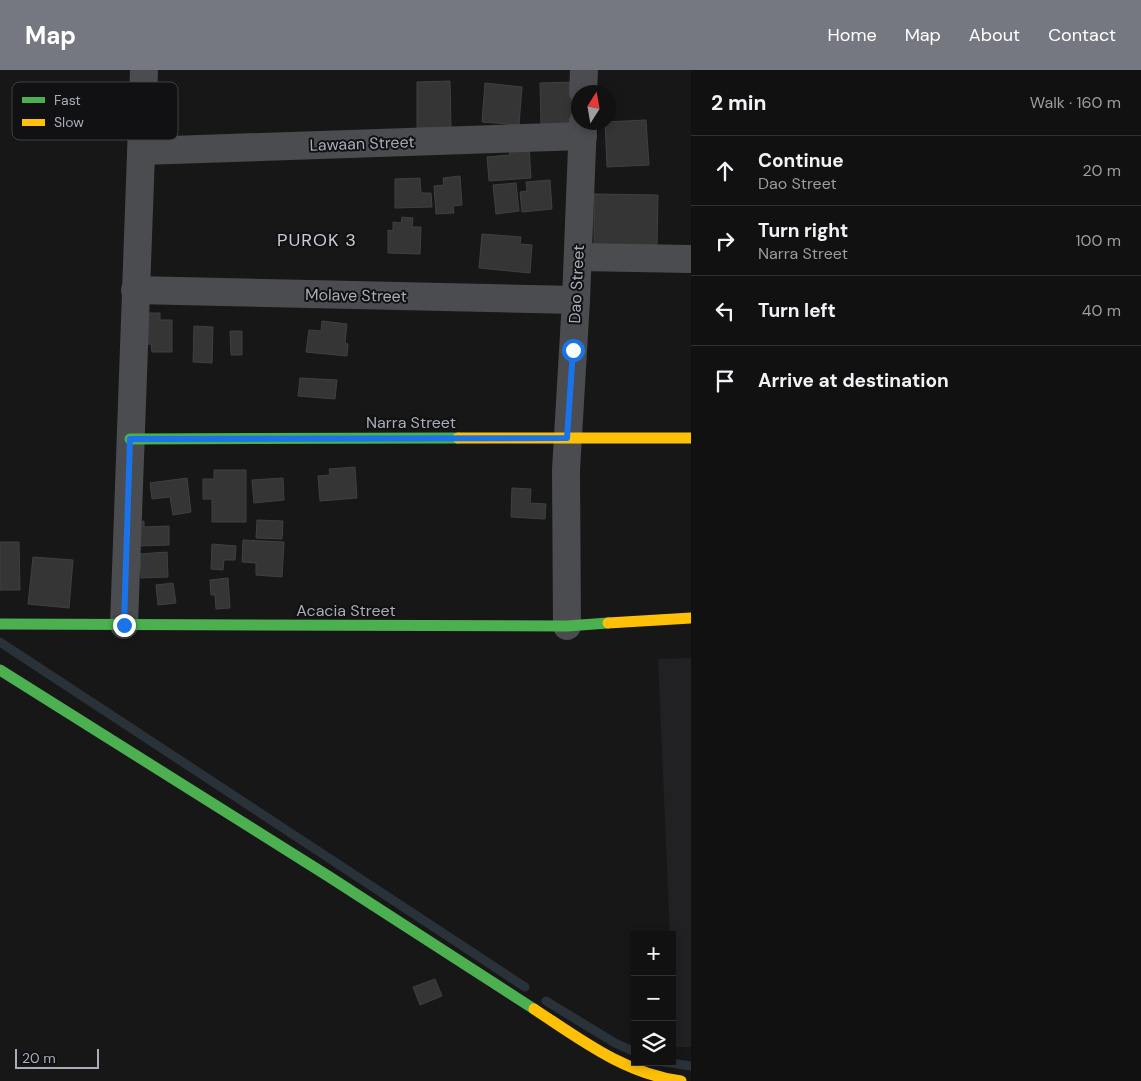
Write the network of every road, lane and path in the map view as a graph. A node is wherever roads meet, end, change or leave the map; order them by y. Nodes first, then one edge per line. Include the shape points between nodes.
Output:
1 (584, 70) edge
2 (583, 85) edge
3 (571, 130) edge
4 (583, 130) edge
5 (142, 140) edge
6 (142, 151) junction
7 (578, 257) junction
8 (691, 258) edge
9 (135, 290) junction
10 (576, 300) junction
11 (567, 438) junction
12 (691, 438) edge
13 (130, 439) junction
14 (691, 618) edge
15 (0, 624) edge
16 (124, 625) junction
17 (567, 626) junction
18 (0, 670) edge
19 (680, 1081) edge

1 - 2 street
3 - 6 street, Lawaan Street
4 - 7 street, Dao Street
5 - 6 street
6 - 9 street
7 - 8 street
7 - 10 street, Dao Street
9 - 10 street, Molave Street
9 - 13 street
10 - 11 street, Dao Street
11 - 12 street, Narra Street
11 - 13 street, Narra Street
11 - 17 street, Dao Street
13 - 16 street
14 - 17 street, Acacia Street
15 - 16 street, Acacia Street
16 - 17 street, Acacia Street
18 - 19 street via 608,1057 640,1071

